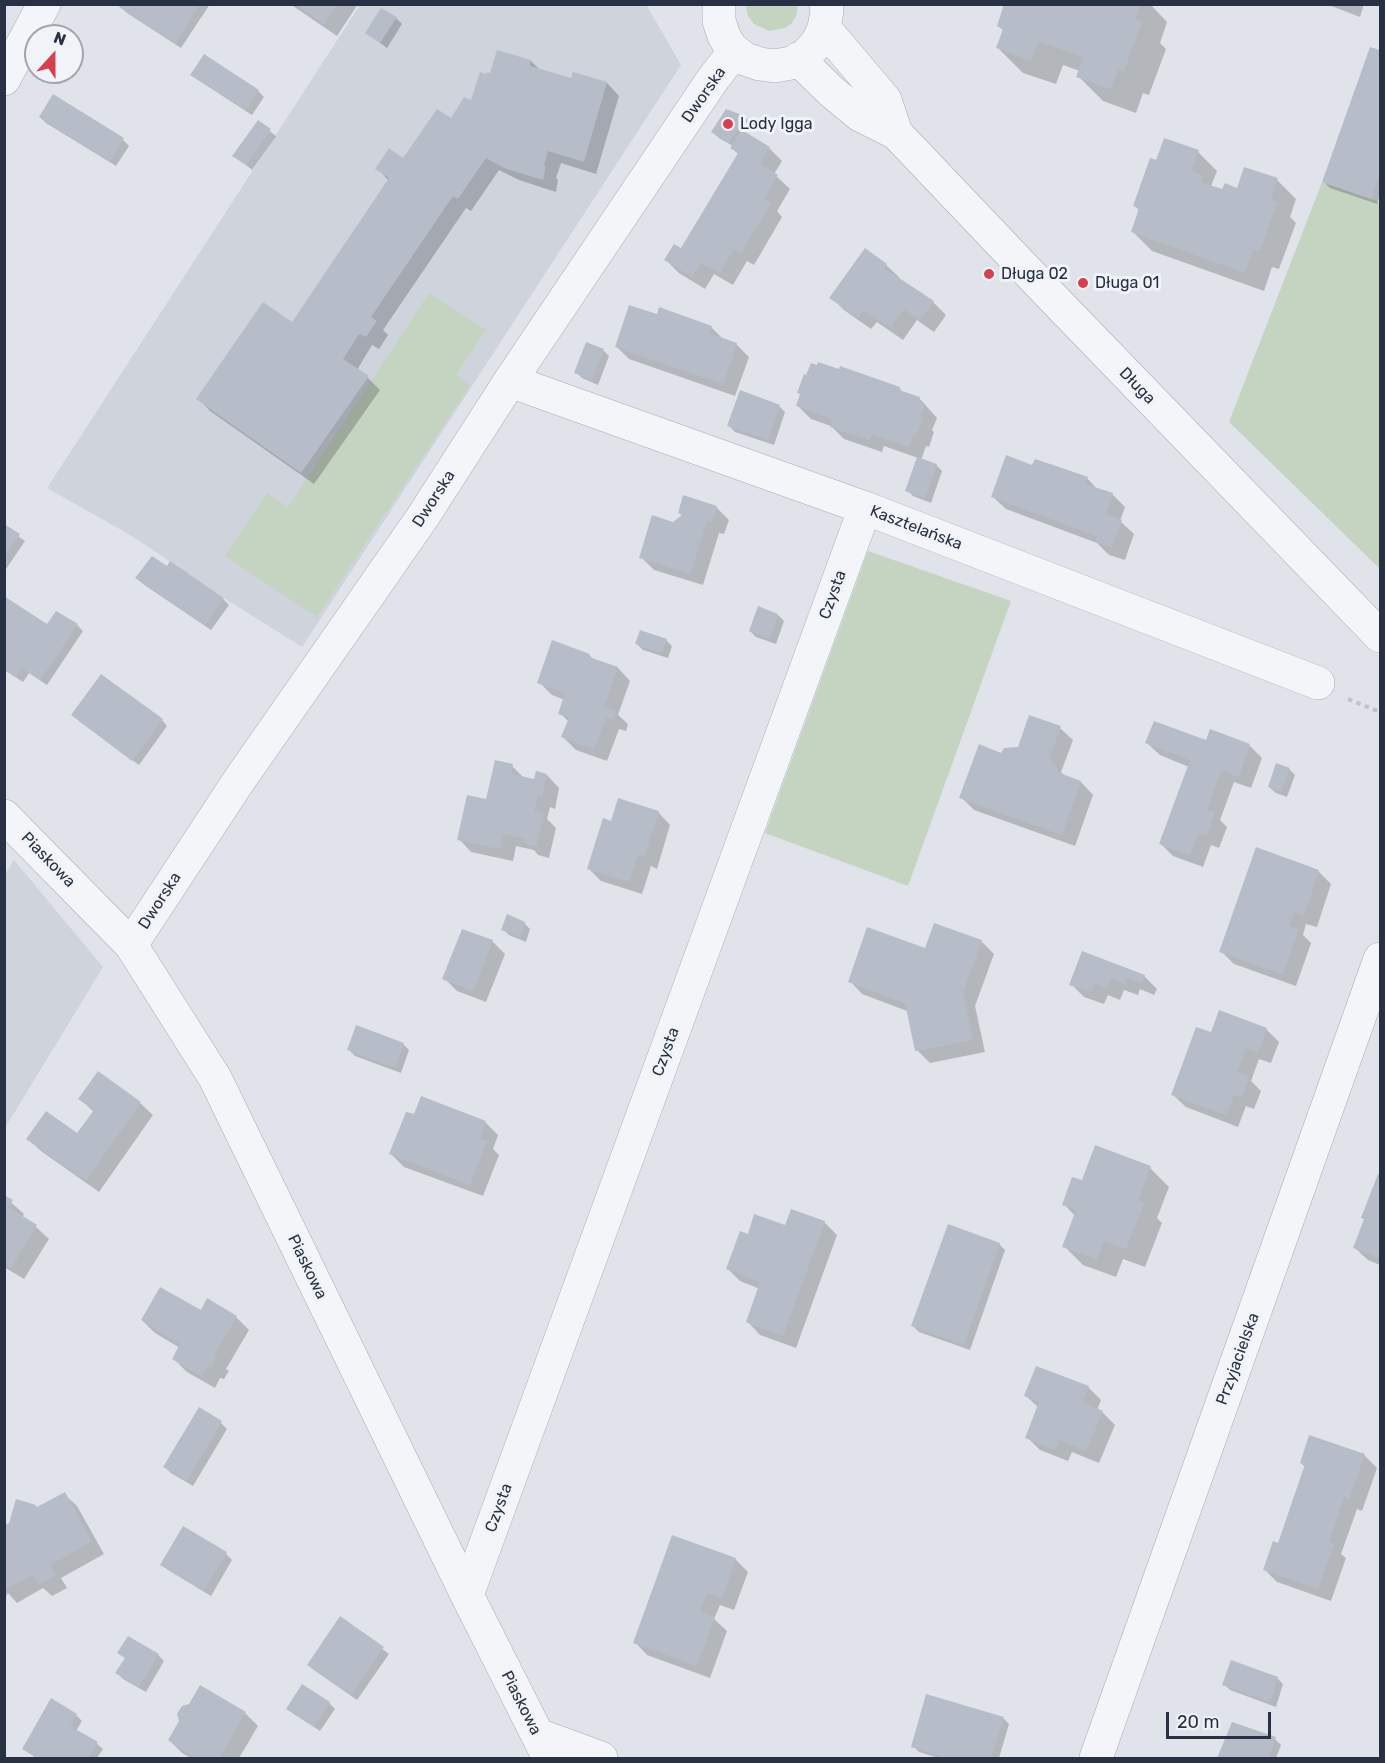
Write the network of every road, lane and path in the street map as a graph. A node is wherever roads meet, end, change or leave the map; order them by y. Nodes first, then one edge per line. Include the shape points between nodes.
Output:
1 (44, 4) edge
2 (713, 7) edge
3 (825, 16) edge
4 (735, 51) junction
5 (798, 59) junction
6 (4, 79) edge
7 (896, 133) junction
8 (510, 381) junction
9 (865, 508) junction
10 (1380, 636) edge
11 (1318, 683) dead end
12 (4, 816) edge
13 (131, 945) junction
14 (1380, 959) edge
15 (467, 1595) junction
16 (543, 1747) edge
17 (601, 1758) edge
18 (1096, 1758) edge

1 - 6 street
2 - 4 street via 724,36
3 - 5 street via 817,43
3 - 7 street, Długa via 885,100
4 - 5 street via 759,64 775,66
4 - 8 street, Dworska
5 - 7 street, Długa via 860,115
7 - 10 street, Długa
8 - 9 street, Kasztelańska
8 - 13 street, Dworska via 422,518 238,782
9 - 11 street, Kasztelańska
9 - 15 street, Czysta
12 - 13 street, Piaskowa
13 - 15 street, Piaskowa via 215,1078
14 - 18 street, Przyjacielska
15 - 16 street, Piaskowa
16 - 17 street

